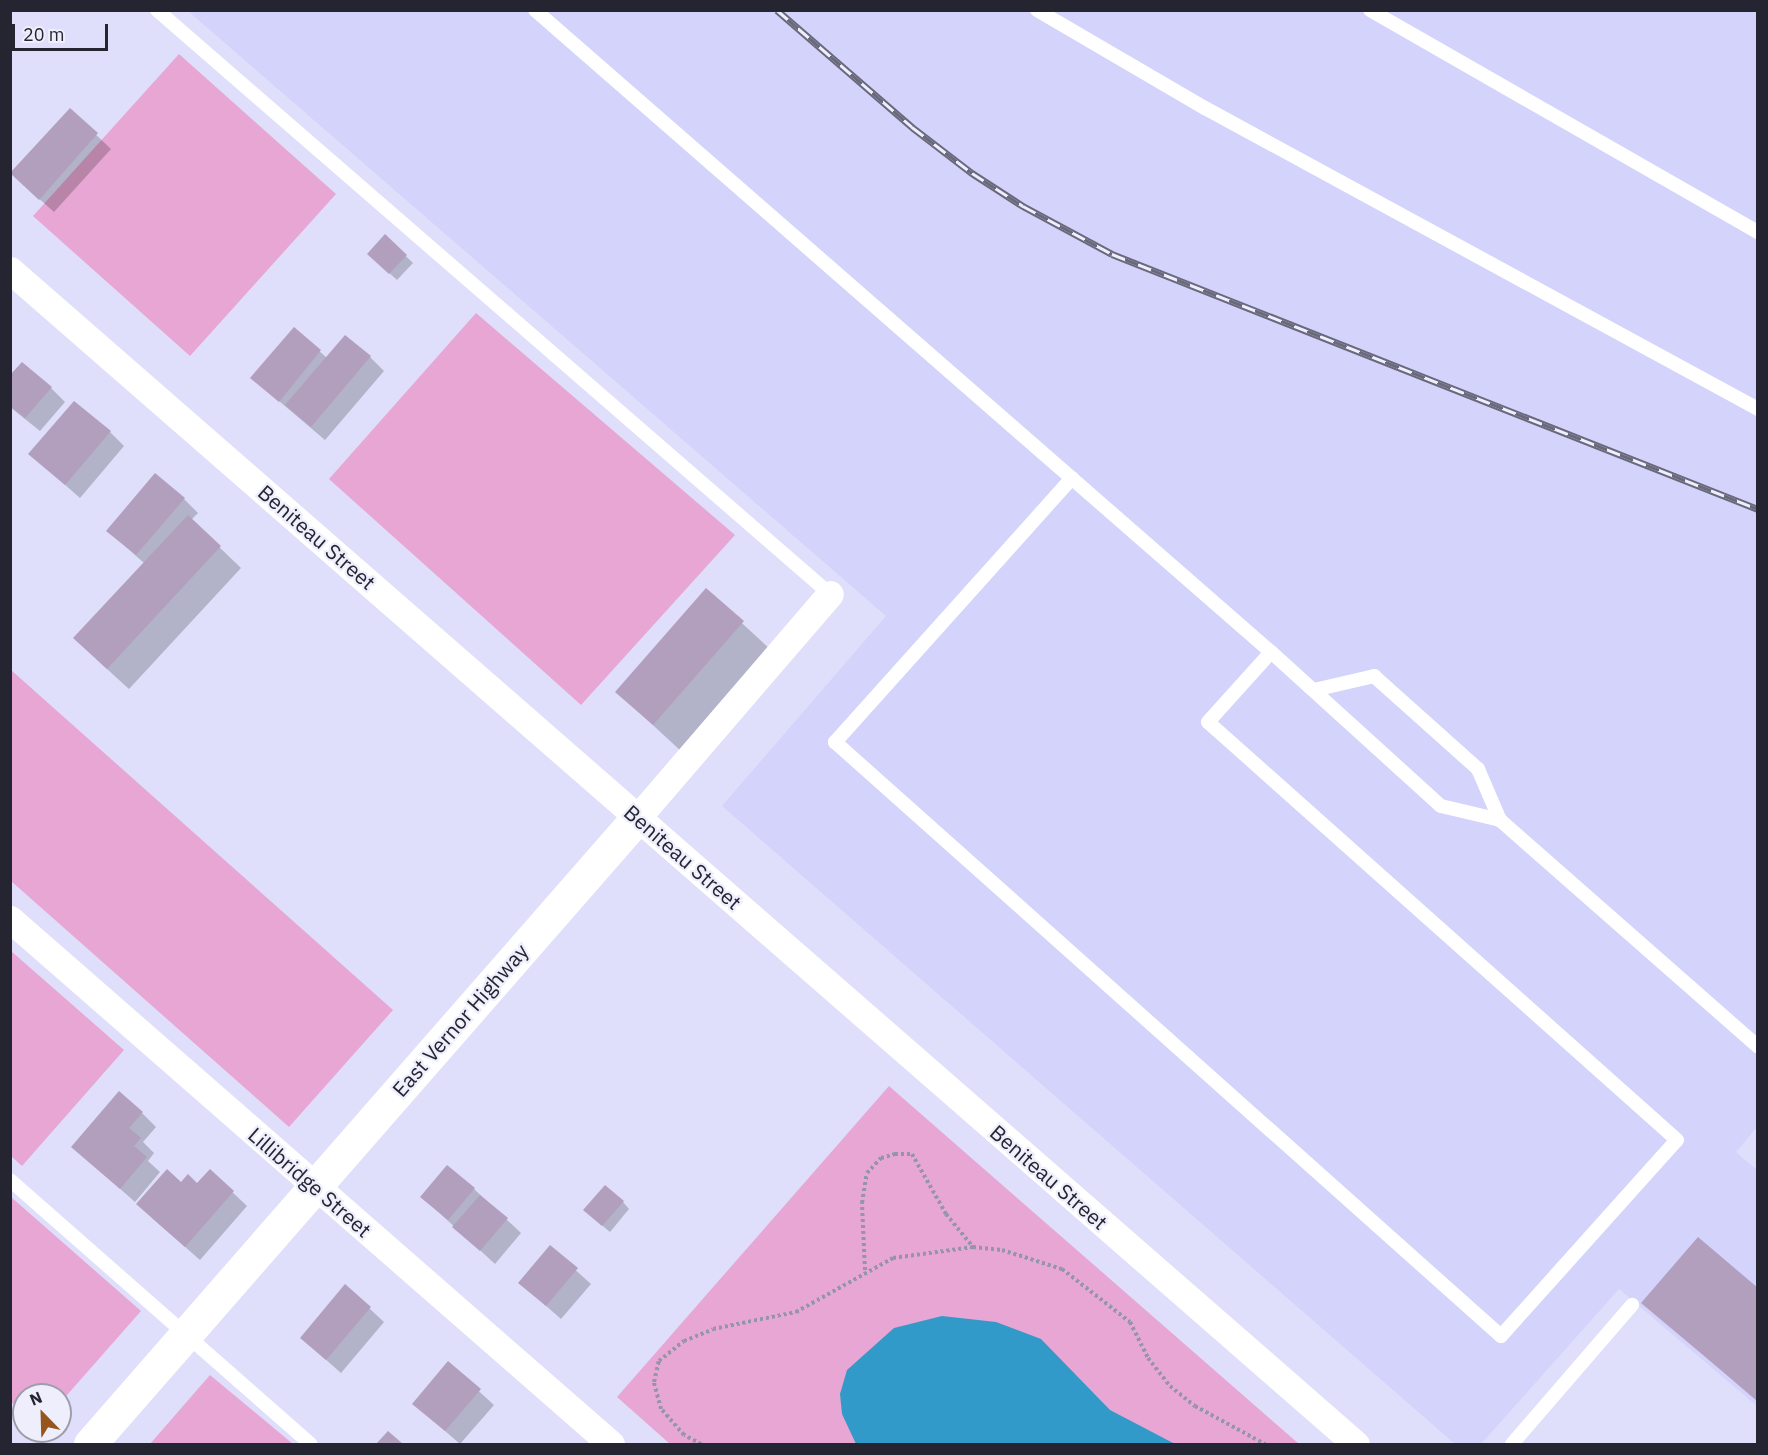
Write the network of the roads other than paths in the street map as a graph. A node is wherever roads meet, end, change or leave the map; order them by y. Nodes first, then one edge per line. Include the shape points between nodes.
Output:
1 (158, 10) edge
2 (535, 10) edge
3 (1037, 10) edge
4 (1370, 10) edge
5 (1758, 232) edge
6 (10, 270) edge
7 (1758, 409) edge
8 (1072, 478) junction
9 (831, 594) joint
10 (1271, 652) junction
11 (1314, 690) junction
12 (638, 817) junction
13 (1500, 819) junction
14 (10, 919) edge
15 (1758, 1047) edge
16 (10, 1179) edge
17 (315, 1186) junction
18 (1632, 1305) dead end
19 (185, 1335) junction
20 (90, 1444) edge
21 (310, 1444) edge
22 (611, 1444) edge
23 (1356, 1444) edge
24 (1512, 1444) edge

1 - 9 lane
2 - 8 lane
3 - 7 lane via 1195,102
4 - 5 lane
6 - 12 street, Beniteau Street
8 - 10 lane
8 - 10 lane via 835,742 1501,1336 1677,1140 1208,722
9 - 12 street, East Vernor Highway
10 - 11 lane
11 - 13 lane via 1441,806
11 - 13 lane via 1374,676 1478,769
12 - 17 street, East Vernor Highway
12 - 23 street, Beniteau Street
13 - 15 lane
14 - 17 street, Lillibridge Street
16 - 19 lane
17 - 19 street, East Vernor Highway
17 - 22 street, Lillibridge Street
18 - 24 lane
19 - 20 street, East Vernor Highway
19 - 21 lane

